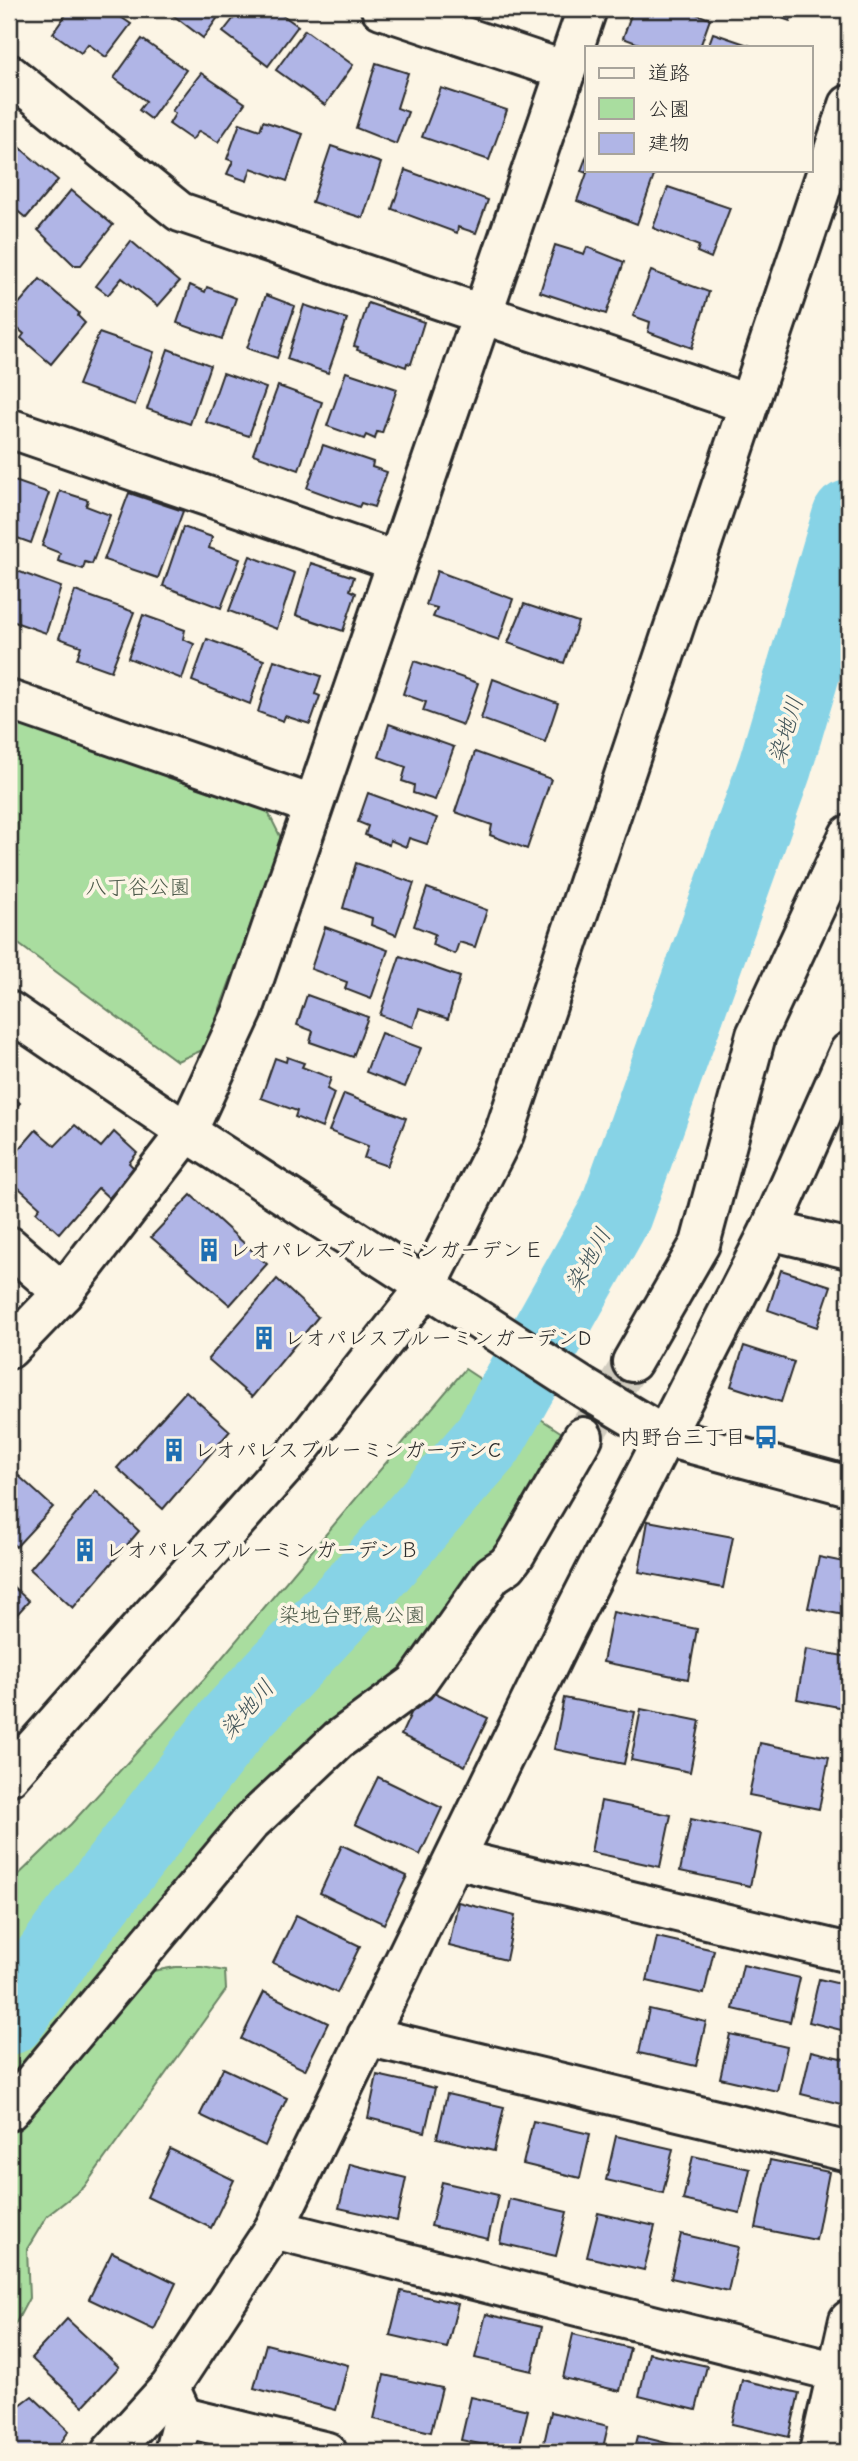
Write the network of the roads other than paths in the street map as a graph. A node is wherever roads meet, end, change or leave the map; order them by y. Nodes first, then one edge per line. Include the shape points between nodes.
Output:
1 (382, 9) edge
2 (587, 9) edge
3 (566, 71) junction
4 (9, 74) edge
5 (849, 105) edge
6 (482, 316) junction
7 (748, 404) junction
8 (9, 428) edge
9 (396, 561) junction
10 (9, 701) edge
11 (312, 805) junction
12 (849, 835) edge
13 (9, 1011) edge
14 (849, 1052) edge
15 (187, 1132) junction
16 (770, 1230) junction
17 (9, 1246) edge
18 (849, 1249) edge
19 (427, 1286) junction
20 (62, 1293) junction
21 (9, 1349) edge
22 (632, 1362) tunnel mouth
23 (583, 1437) tunnel mouth
24 (666, 1437) junction
25 (849, 1486) edge
26 (9, 1776) edge
27 (455, 1859) junction
28 (849, 1953) edge
29 (367, 2036) junction
30 (9, 2111) edge
31 (849, 2152) edge
32 (274, 2229) junction
33 (849, 2320) edge
34 (843, 2373) edge
35 (175, 2419) edge
36 (111, 2452) edge
37 (327, 2452) edge
38 (819, 2452) edge

1 - 3 street
2 - 3 street
3 - 6 street
4 - 6 street via 180,212
5 - 7 street
6 - 7 street
6 - 9 street
7 - 19 street via 504,1134
8 - 9 street
9 - 11 street
10 - 11 street
11 - 15 street via 243,1011
12 - 22 street via 756,1035 700,1244
13 - 15 street
14 - 16 street
15 - 19 street
15 - 20 street
16 - 18 street
16 - 24 street
17 - 20 street
19 - 24 street
19 - 26 street via 293,1456
20 - 21 street
23 - 30 street via 516,1553 492,1575 416,1683 338,1740 251,1822
24 - 25 street
24 - 27 street via 563,1635
27 - 28 street
27 - 29 street
29 - 31 street
29 - 32 street
32 - 34 street
32 - 35 street
33 - 34 street
34 - 38 street
35 - 36 street
35 - 37 street

